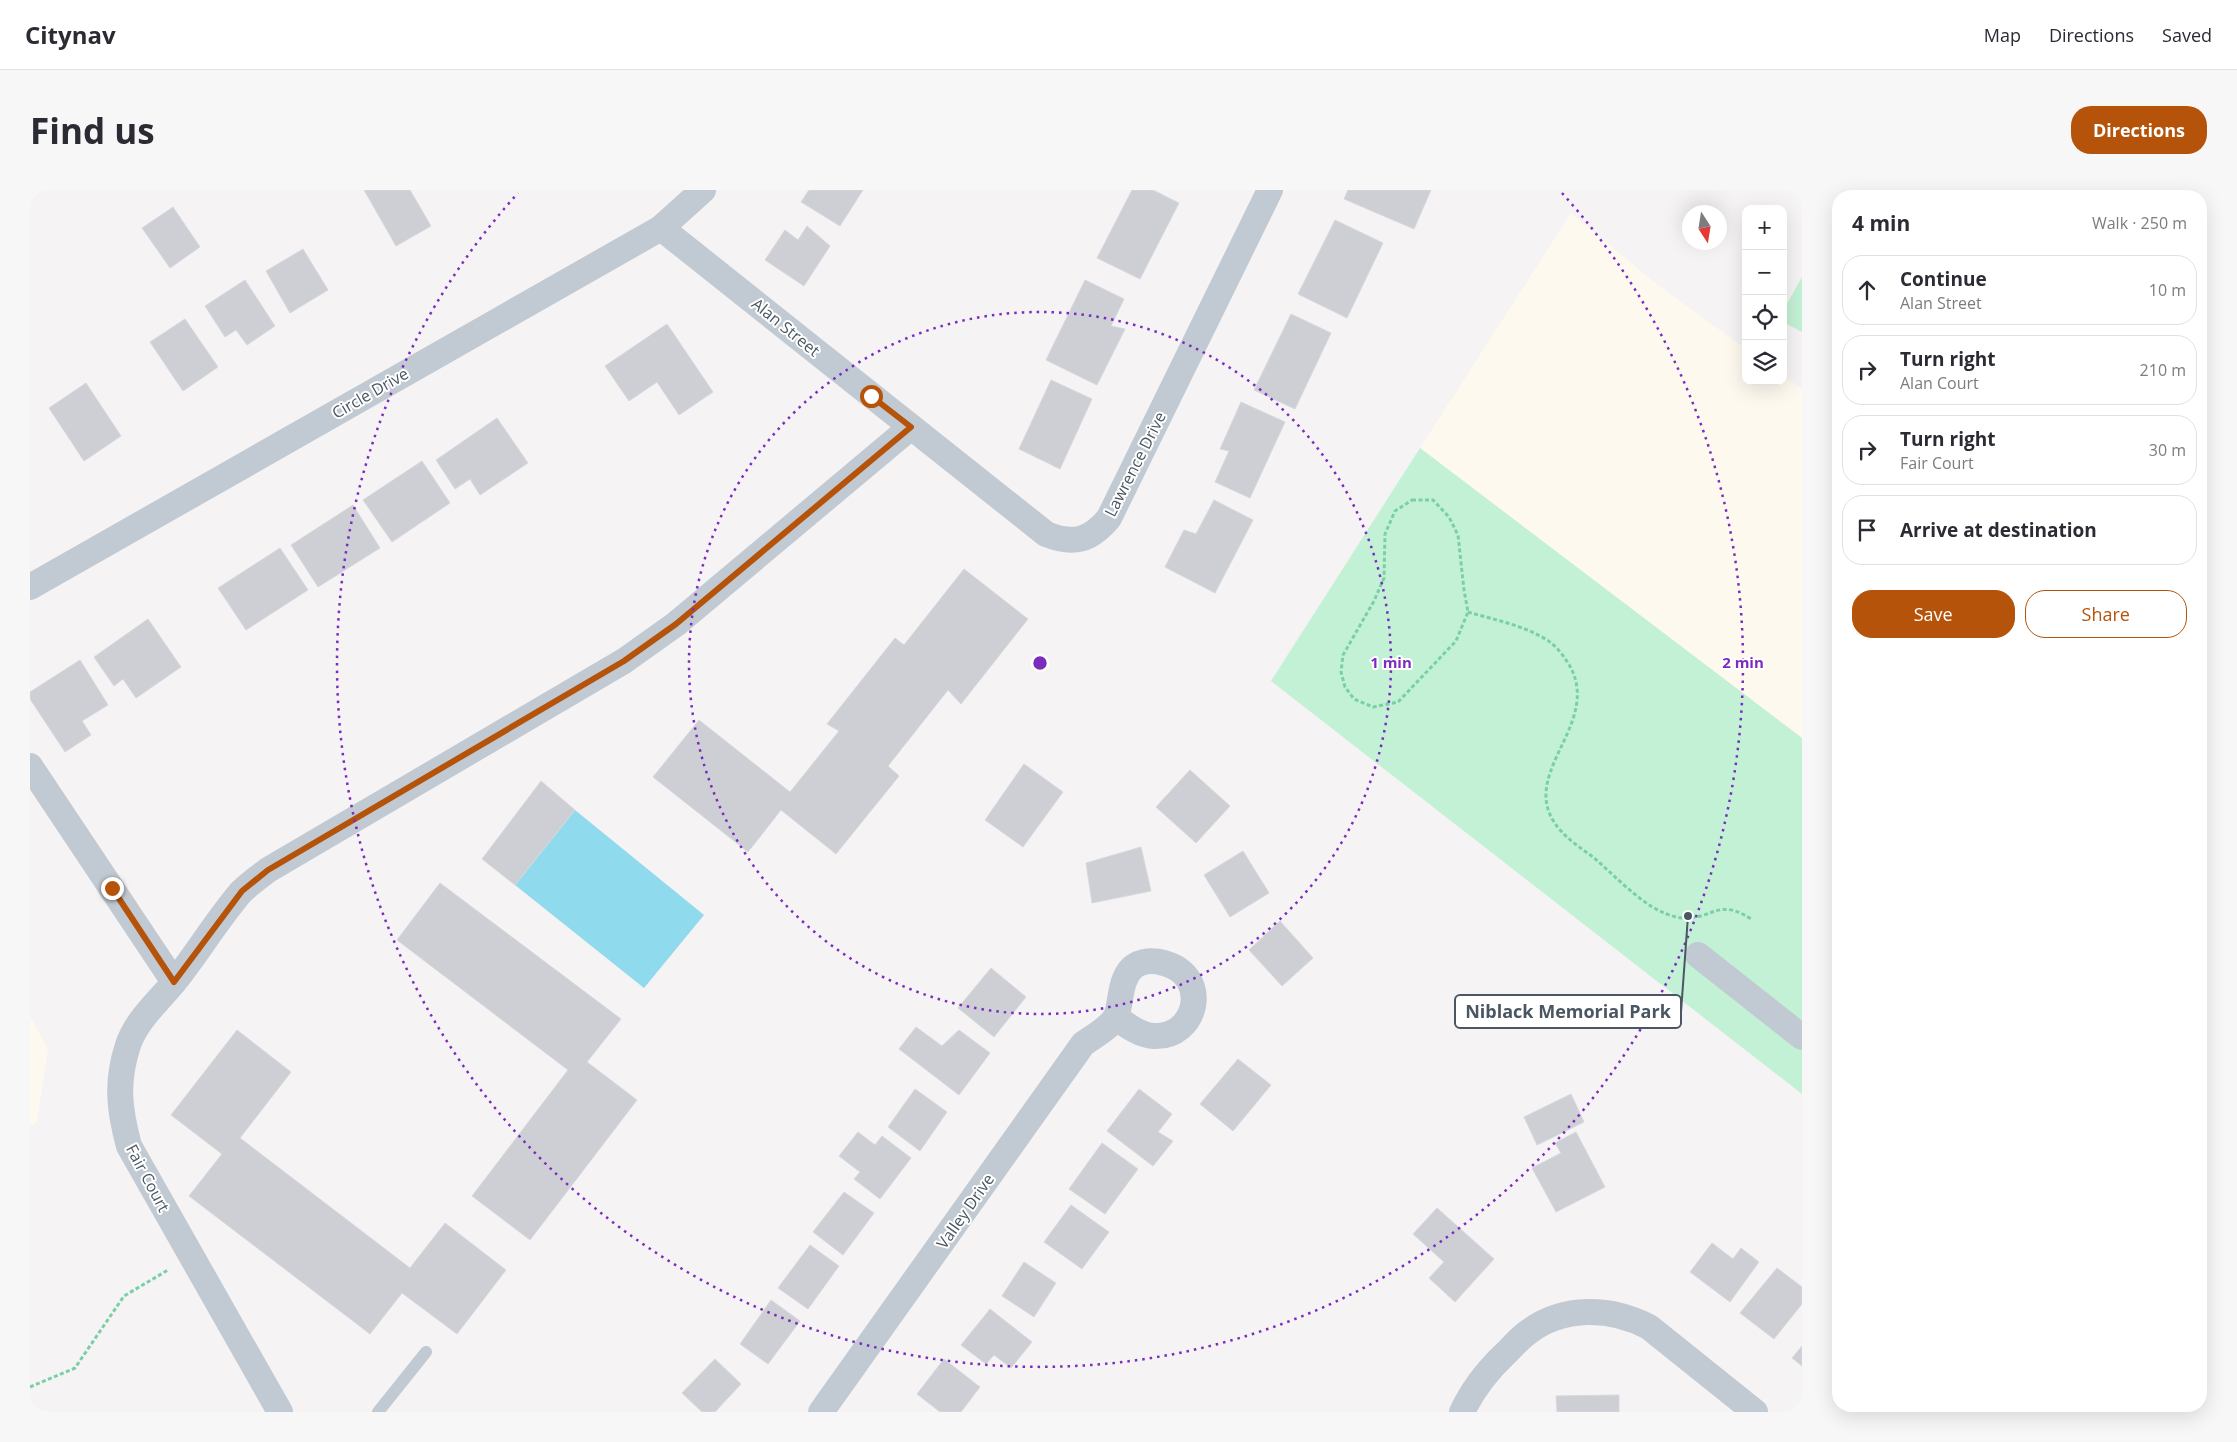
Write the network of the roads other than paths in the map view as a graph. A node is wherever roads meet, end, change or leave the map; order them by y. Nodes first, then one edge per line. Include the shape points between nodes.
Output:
1 (703, 190) edge
2 (1270, 190) edge
3 (661, 228) junction
4 (911, 427) junction
5 (30, 587) edge
6 (30, 766) edge
7 (1698, 955) dead end
8 (174, 982) junction
9 (1116, 1017) dead end
10 (1802, 1037) edge
11 (426, 1352) dead end
12 (280, 1412) edge
13 (378, 1412) edge
14 (821, 1412) edge
15 (1462, 1412) edge
16 (1755, 1412) edge

1 - 3 street, Circle Drive
2 - 4 street, Lawrence Drive via 1109,518 1099,531 1082,539 1060,540 1046,534
3 - 4 street, Alan Street
3 - 5 street, Circle Drive
4 - 8 street, Fair Court via 676,624 624,661 268,870 242,891
6 - 8 street
7 - 10 street
8 - 12 street, Fair Court via 142,1019 129,1042 122,1066 120,1114 129,1146
9 - 14 street, Valley Drive via 1083,1044
11 - 13 lane
15 - 16 street via 1492,1366 1526,1333 1565,1314 1590,1311 1618,1314 1649,1326

